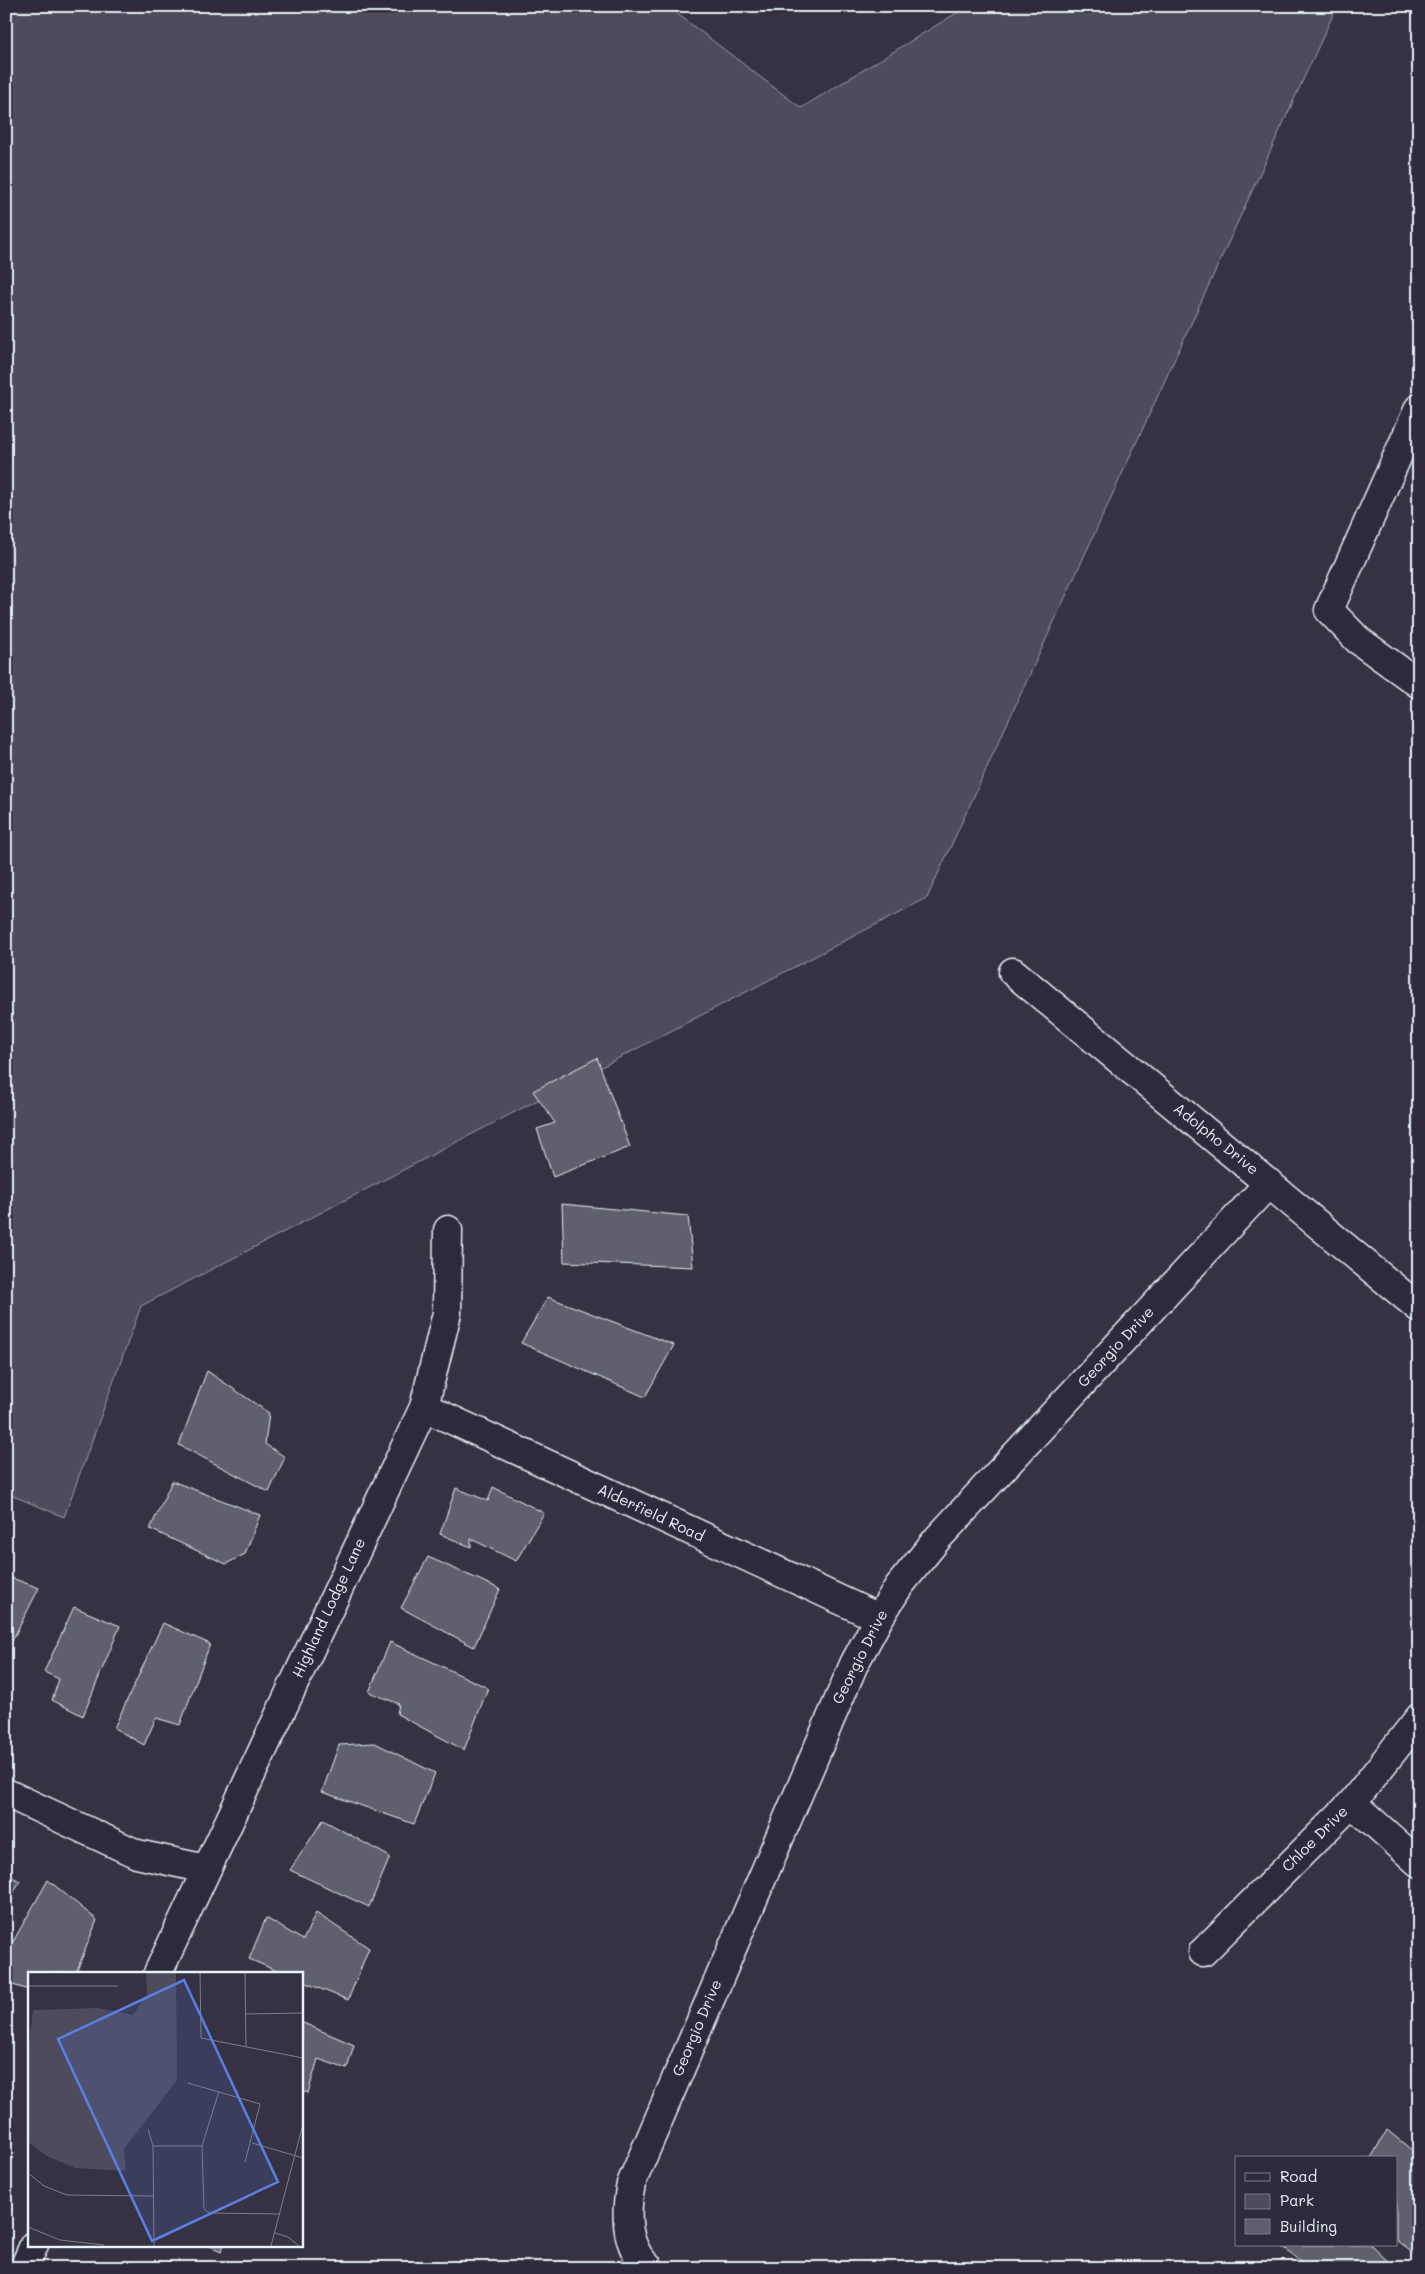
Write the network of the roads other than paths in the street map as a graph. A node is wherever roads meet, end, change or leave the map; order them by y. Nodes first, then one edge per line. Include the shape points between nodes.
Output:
1 (1419, 408) edge
2 (1419, 684) edge
3 (1013, 972) dead end
4 (1269, 1183) junction
5 (448, 1230) dead end
6 (1419, 1308) edge
7 (424, 1407) junction
8 (878, 1618) junction
9 (1419, 1718) edge
10 (6, 1793) edge
11 (1352, 1803) junction
12 (1419, 1862) edge
13 (206, 1869) junction
14 (1203, 1952) dead end
15 (158, 1972) edge
16 (34, 2246) edge
17 (24, 2268) edge
18 (649, 2268) edge

1 - 2 street via 1329,610 1358,640
3 - 4 street, Adolpho Drive
4 - 6 street, Adolpho Drive
4 - 8 street, Georgio Drive via 938,1538
5 - 7 street, Highland Lodge Lane via 447,1313
7 - 8 street, Alderfield Road
7 - 13 street, Highland Lodge Lane
8 - 18 street, Georgio Drive via 837,1700 631,2184 627,2205 630,2238 638,2258
9 - 11 street, Chloe Drive
10 - 13 street via 137,1854
11 - 12 street
11 - 14 street, Chloe Drive
13 - 15 street, Highland Lodge Lane
16 - 17 street

